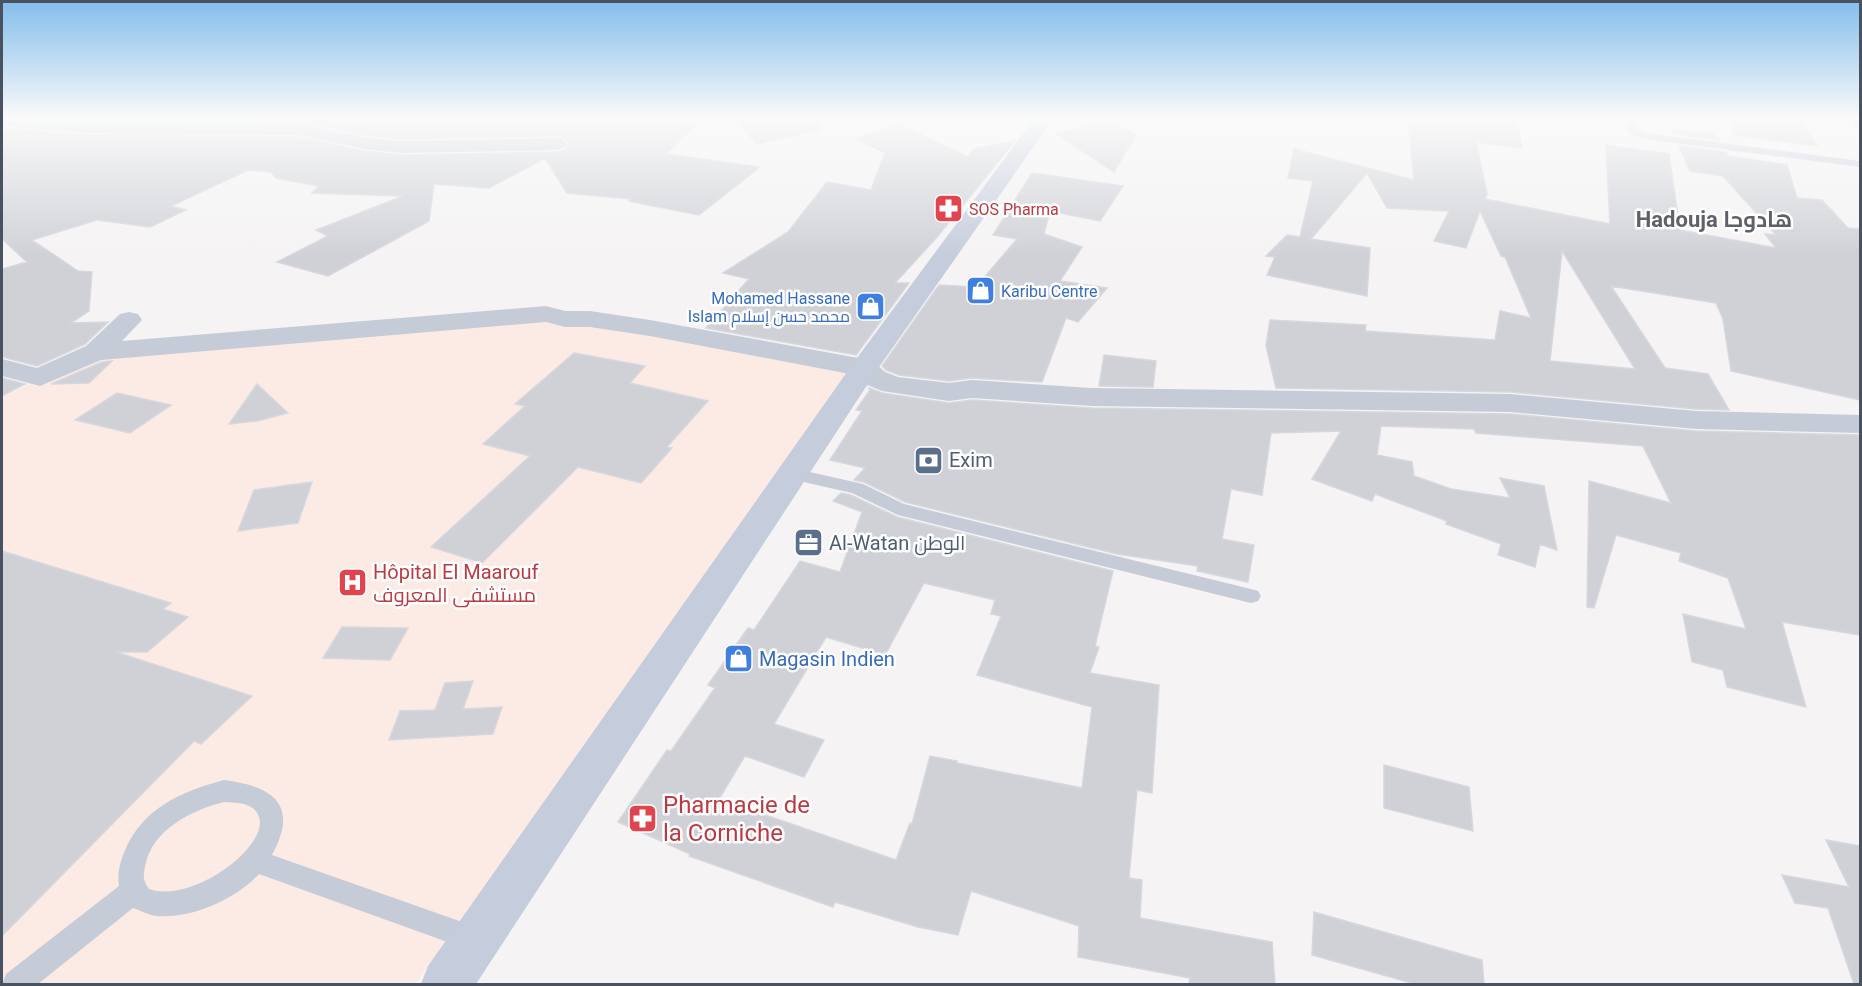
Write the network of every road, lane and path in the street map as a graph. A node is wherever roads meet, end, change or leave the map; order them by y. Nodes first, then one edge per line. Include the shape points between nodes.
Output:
1 (1011, 165) edge
2 (129, 320) dead end
3 (96, 352) junction
4 (2, 368) edge
5 (864, 368) junction
6 (1860, 423) edge
7 (792, 474) junction
8 (1251, 596) dead end
9 (254, 860) junction
10 (134, 891) junction
11 (477, 940) junction
12 (16, 984) edge
13 (446, 984) edge

1 - 5 street
2 - 3 street
3 - 4 street via 39,377
3 - 5 street via 546,314 650,328
5 - 6 street via 892,385 949,392 972,389 1072,396 1511,403 1696,420
5 - 7 street
7 - 8 lane via 857,488 898,509
7 - 11 street
9 - 10 lane via 235,879 188,902 146,901
9 - 10 lane via 272,823 269,808 259,797 243,791 202,796 159,821 143,839 129,876
9 - 11 lane
10 - 12 lane
11 - 13 street

